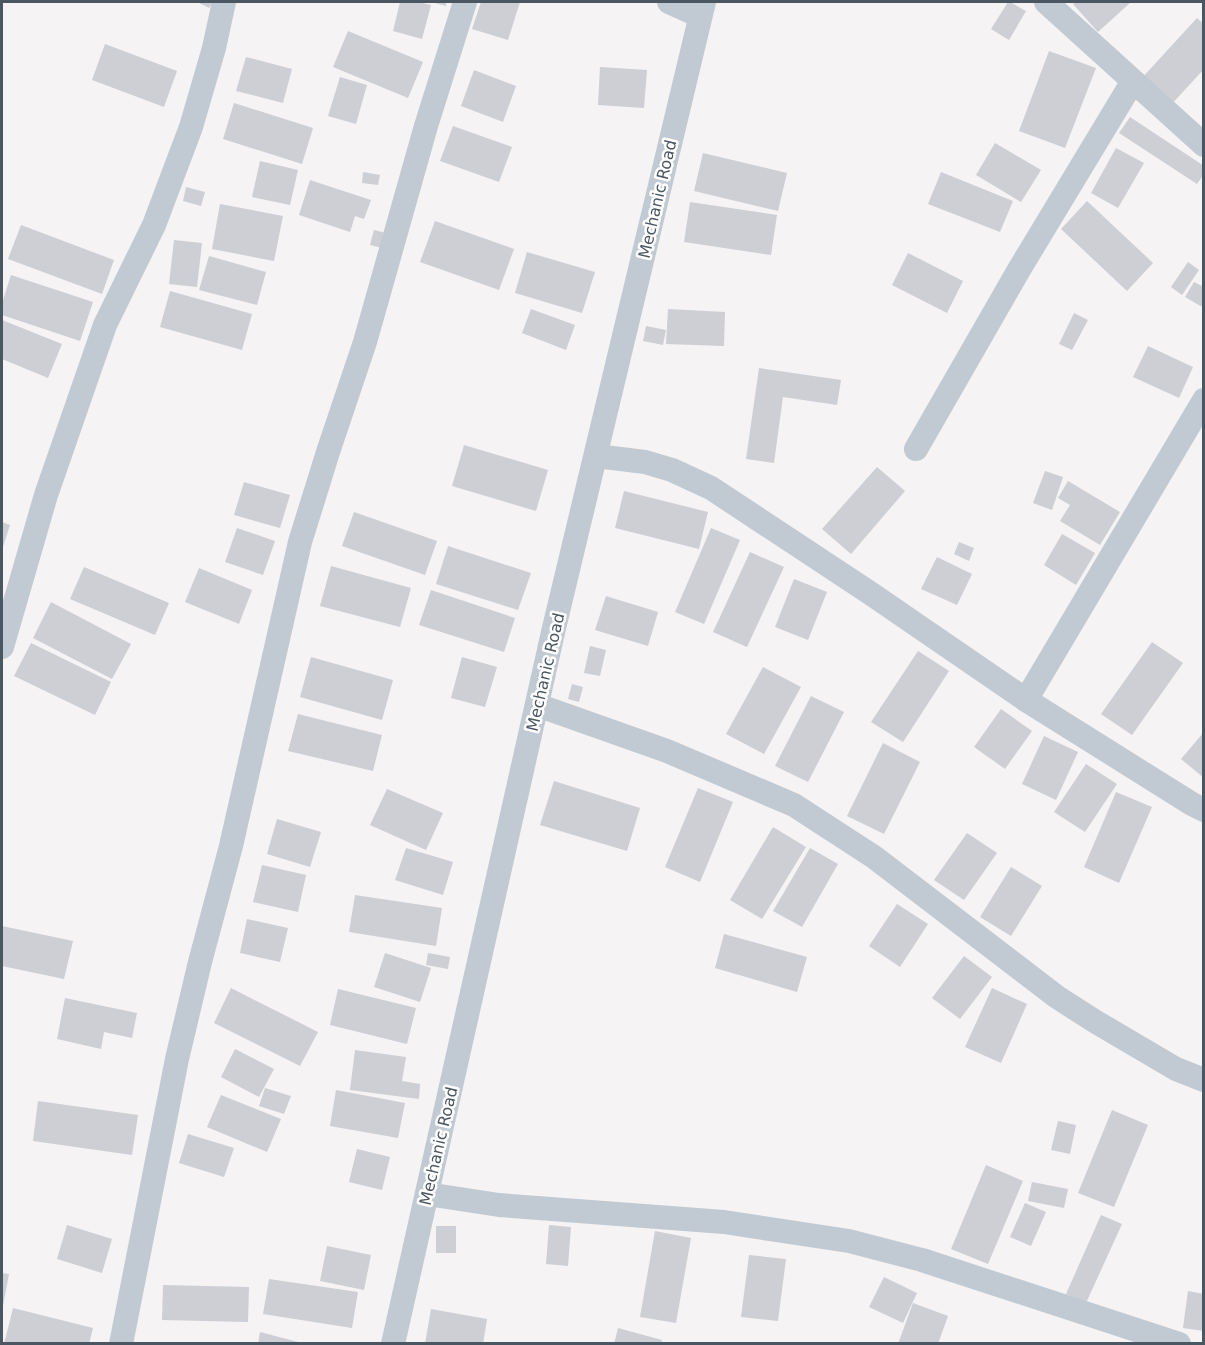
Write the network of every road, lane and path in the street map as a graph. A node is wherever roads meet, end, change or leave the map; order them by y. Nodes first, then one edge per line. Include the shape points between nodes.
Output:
1 (224, 2) edge
2 (465, 2) edge
3 (669, 2) edge
4 (1046, 2) edge
5 (702, 9) edge
6 (1133, 81) junction
7 (1203, 145) edge
8 (1203, 400) edge
9 (916, 449) dead end
10 (596, 456) junction
11 (2, 647) edge
12 (1026, 700) junction
13 (537, 705) junction
14 (1203, 810) edge
15 (1203, 1080) edge
16 (427, 1194) junction
17 (121, 1344) edge
18 (393, 1344) edge
19 (1179, 1344) edge

1 - 11 street via 191,127 154,225 105,325 46,495
2 - 17 street via 365,342 300,542 231,846 177,1059
3 - 5 street
4 - 6 street
5 - 10 street, Mechanic Road
6 - 7 street
6 - 9 street
8 - 12 street
10 - 12 street via 645,462 711,488
10 - 13 street, Mechanic Road
12 - 14 street
13 - 15 street via 667,751 794,806 874,857 1058,997 1176,1069
13 - 16 street, Mechanic Road
16 - 18 street, Mechanic Road
16 - 19 street via 499,1204 724,1222 849,1240

